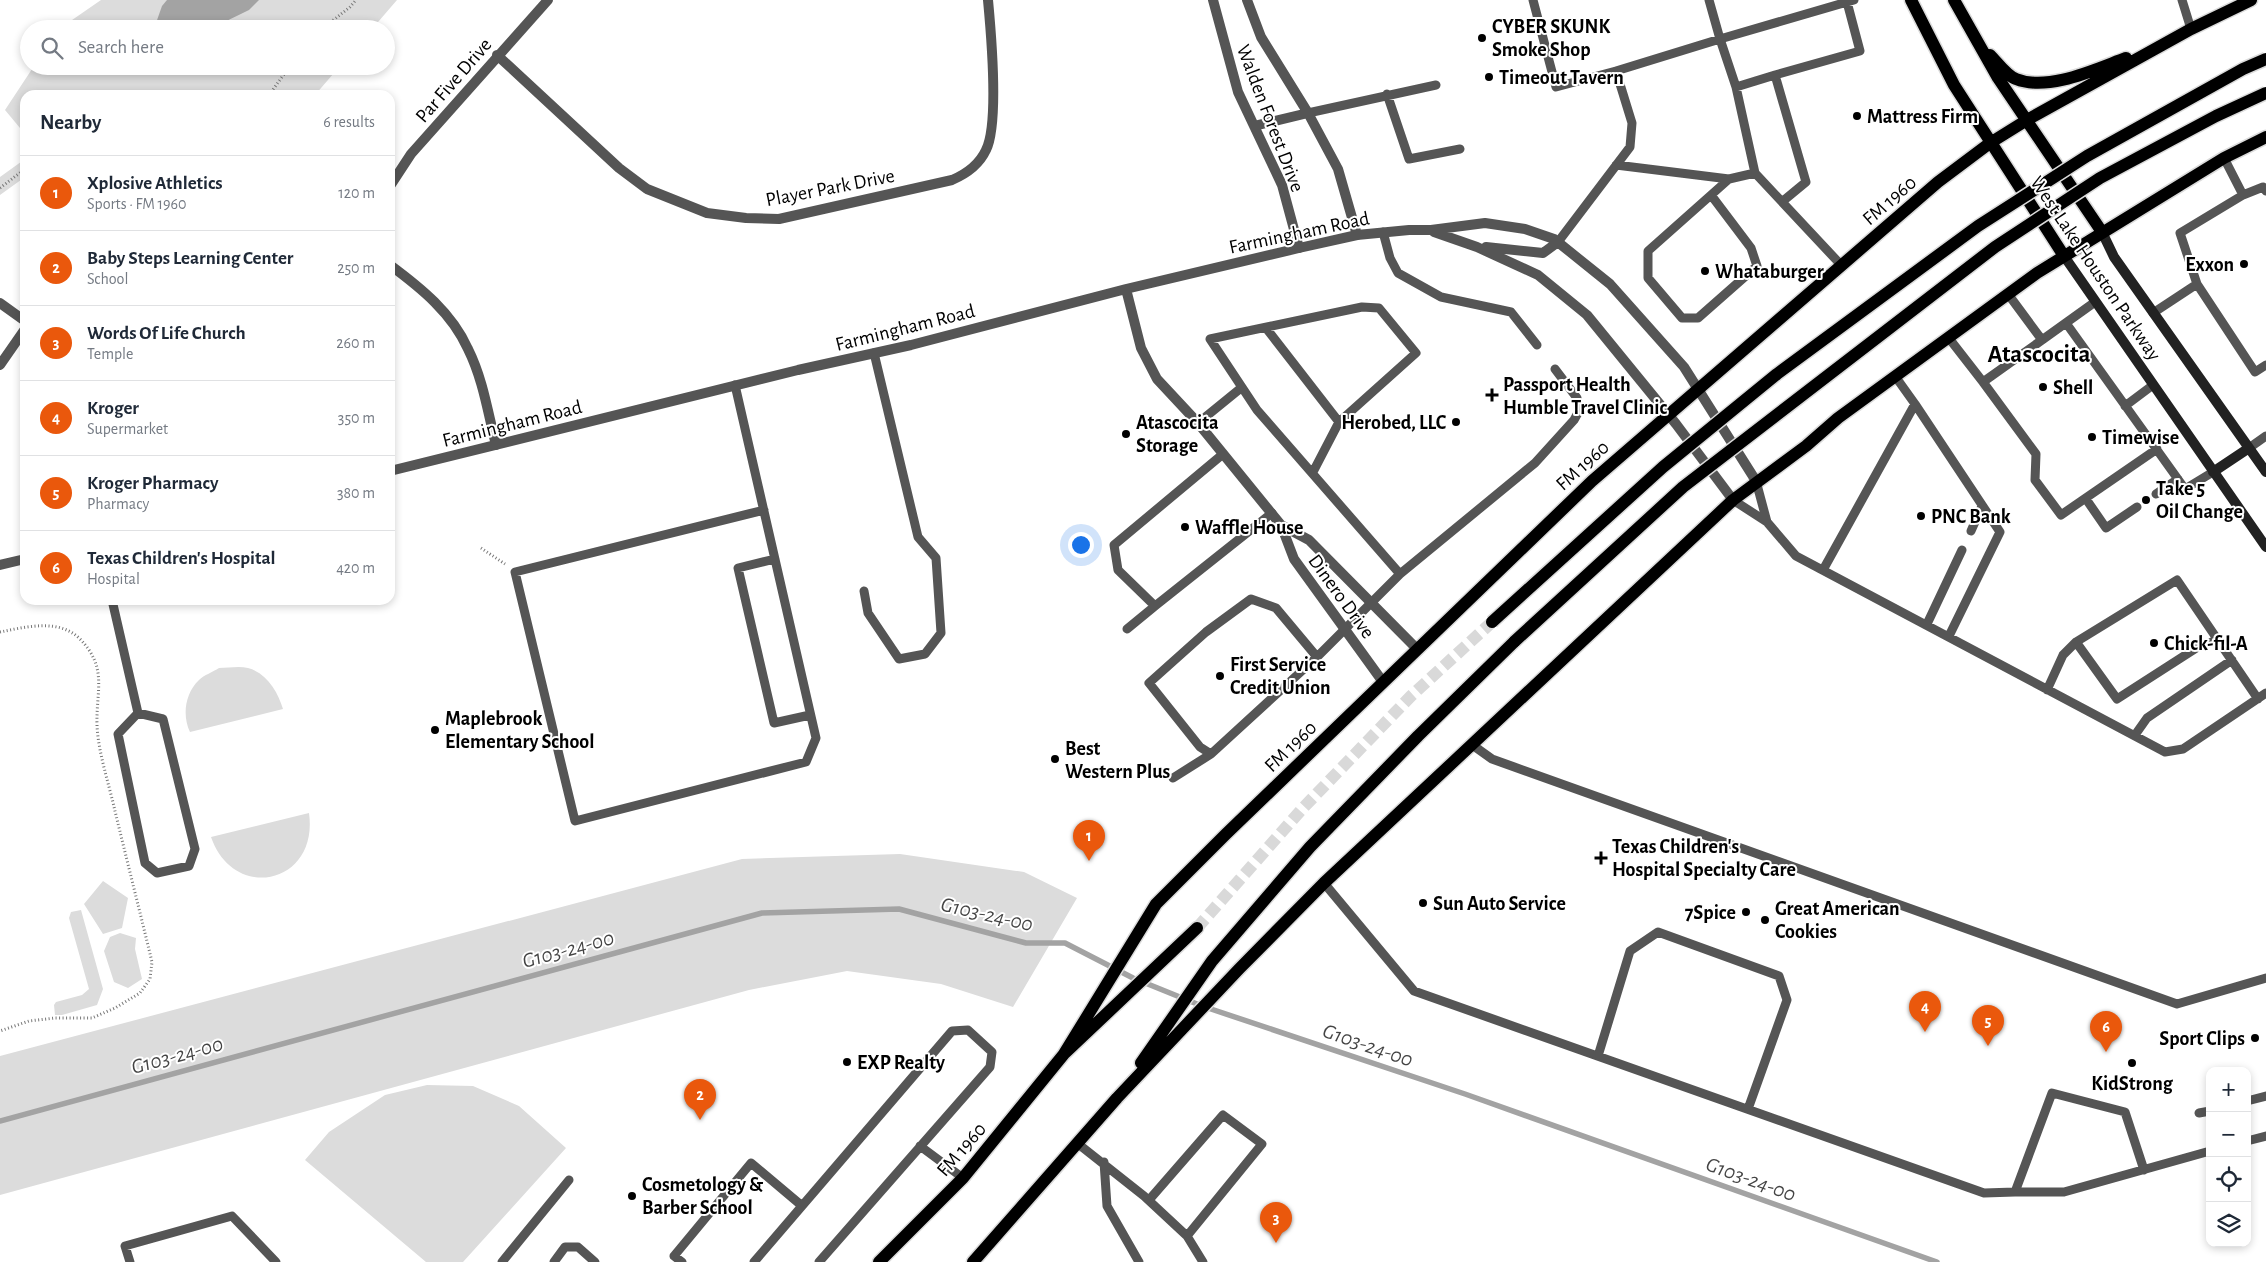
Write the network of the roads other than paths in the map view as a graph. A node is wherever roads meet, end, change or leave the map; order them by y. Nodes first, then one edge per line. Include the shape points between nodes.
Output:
1 (548, 0) edge
2 (988, 0) edge
3 (1213, 0) edge
4 (1247, 0) edge
5 (1534, 0) edge
6 (1709, 0) edge
7 (1911, 0) edge
8 (1954, 0) edge
9 (2182, 0) edge
10 (2251, 0) edge
11 (1851, 1) edge
12 (2191, 29) junction
13 (1720, 39) junction
14 (1978, 43) junction
15 (2164, 44) junction
16 (497, 55) junction
17 (2266, 59) edge
18 (1616, 71) junction
19 (1775, 75) junction
20 (1436, 85) dead end
21 (1736, 87) junction
22 (2266, 93) edge
23 (1387, 94) junction
24 (1308, 113) junction
25 (2028, 120) junction
26 (1254, 126) junction
27 (2266, 137) edge
28 (1990, 142) junction
29 (1460, 149) dead end
30 (2224, 158) junction
31 (1616, 165) junction
32 (1755, 173) junction
33 (395, 178) edge
34 (1729, 179) junction
35 (2265, 188) edge
36 (1711, 195) junction
37 (2243, 195) junction
38 (1783, 201) junction
39 (1431, 230) junction
40 (1383, 232) junction
41 (2102, 232) junction
42 (1356, 235) junction
43 (1558, 242) junction
44 (1477, 247) junction
45 (1299, 248) junction
46 (2064, 256) junction
47 (1842, 266) junction
48 (395, 269) edge
49 (2197, 284) junction
50 (1126, 289) junction
51 (2008, 294) junction
52 (0, 302) edge
53 (2095, 302) junction
54 (2153, 313) junction
55 (20, 317) edge
56 (2066, 323) junction
57 (1266, 328) junction
58 (20, 336) edge
59 (1948, 337) junction
60 (2042, 340) junction
61 (1537, 345) dead end
62 (874, 353) junction
63 (0, 365) edge
64 (2266, 365) edge
65 (1555, 369) dead end
66 (1895, 376) junction
67 (1982, 382) junction
68 (735, 385) junction
69 (2153, 385) junction
70 (1241, 388) junction
71 (1699, 389) junction
72 (1915, 404) junction
73 (2125, 406) junction
74 (1668, 415) junction
75 (1340, 422) junction
76 (1198, 423) junction
77 (2266, 436) edge
78 (496, 446) junction
79 (2249, 448) junction
80 (2156, 450) junction
81 (1223, 454) junction
82 (395, 470) edge
83 (1313, 472) junction
84 (2213, 472) junction
85 (2266, 472) edge
86 (2178, 479) junction
87 (1756, 481) junction
88 (2156, 494) dead end
89 (2086, 499) junction
90 (1733, 500) junction
91 (1982, 506) junction
92 (2137, 507) dead end
93 (764, 510) junction
94 (1272, 513) junction
95 (1767, 522) junction
96 (1282, 525) junction
97 (1971, 531) dead end
98 (2266, 547) edge
99 (1962, 550) dead end
100 (775, 559) junction
101 (20, 560) edge
102 (0, 565) edge
103 (1823, 570) junction
104 (1400, 574) junction
105 (864, 591) dead end
106 (1371, 603) junction
107 (113, 605) edge
108 (1155, 606) junction
109 (1492, 622) tunnel mouth
110 (1927, 624) junction
111 (1128, 629) dead end
112 (1345, 629) junction
113 (1949, 636) junction
114 (2219, 640) junction
115 (2076, 642) junction
116 (1417, 649) junction
117 (1317, 657) junction
118 (2232, 660) junction
119 (1383, 682) junction
120 (2047, 690) junction
121 (2266, 694) edge
122 (2258, 699) junction
123 (138, 713) junction
124 (810, 715) junction
125 (2135, 735) junction
126 (1471, 744) junction
127 (1211, 754) junction
128 (1173, 778) dead end
129 (1324, 883) junction
130 (1197, 928) tunnel mouth
131 (2266, 978) edge
132 (1064, 1054) junction
133 (1598, 1056) junction
134 (2266, 1096) edge
135 (1117, 1098) junction
136 (2251, 1100) edge
137 (1748, 1109) junction
138 (2206, 1112) edge
139 (2199, 1114) dead end
140 (2266, 1136) edge
141 (2251, 1140) edge
142 (1077, 1143) junction
143 (920, 1146) junction
144 (2206, 1153) edge
145 (1104, 1162) junction
146 (2144, 1170) junction
147 (963, 1178) junction
148 (569, 1180) dead end
149 (2015, 1192) junction
150 (1149, 1200) junction
151 (802, 1205) junction
152 (1187, 1236) junction
153 (130, 1262) edge
154 (276, 1262) edge
155 (502, 1262) edge
156 (554, 1262) edge
157 (595, 1262) edge
158 (682, 1262) edge
159 (754, 1262) edge
160 (819, 1262) edge
161 (879, 1262) edge
162 (973, 1262) edge
163 (1139, 1262) edge
164 (1203, 1262) edge

1 - 16 street, Par Five Drive
2 - 16 street, Player Park Drive via 992,120 986,150 979,162 966,174 952,180 779,219 707,213 647,189 618,168
3 - 26 street, Walden Forest Drive via 1238,92
4 - 24 street, Walden Forest Drive via 1261,37
5 - 18 lane via 1556,87
6 - 13 lane
7 - 28 main road, West Lake Houston Parkway via 1954,85
8 - 14 main road, West Lake Houston Parkway
9 - 12 lane
10 - 12 main road, FM 1960 / FM 1960
11 - 13 lane
11 - 19 lane via 1860,51
12 - 15 main road, FM 1960 / FM 1960
13 - 18 lane
13 - 21 lane
14 - 15 main road via 2014,79 2031,83 2082,74
14 - 25 main road, West Lake Houston Parkway
15 - 25 main road, FM 1960 / FM 1960
16 - 33 street, Par Five Drive via 411,154
17 - 109 main road, bridge via 2244,68 2086,156 1978,226 1769,380 1663,467
18 - 31 lane via 1632,123 1630,146
19 - 21 lane
19 - 38 lane via 1806,182
20 - 23 lane
21 - 32 lane
22 - 135 main road, bridge via 2100,178 1995,247 1683,487 1514,641 1310,846 1212,961
23 - 24 lane
23 - 29 lane via 1409,159
24 - 26 street
24 - 42 street, Walden Forest Drive via 1338,169
25 - 28 main road, FM 1960 / FM 1960
25 - 41 main road, West Lake Houston Parkway
26 - 45 street, Walden Forest Drive via 1282,185
27 - 30 main road
28 - 46 main road, West Lake Houston Parkway
28 - 47 main road, FM 1960 / FM 1960 via 1938,182
30 - 37 lane
30 - 41 main road
31 - 34 lane
31 - 43 lane
32 - 34 lane
32 - 38 lane
34 - 36 lane
35 - 37 lane
36 - 36 lane via 1648,251 1648,278 1682,318 1698,318 1757,266 1751,248
37 - 49 lane via 2180,233
38 - 47 lane
39 - 40 street, Farmingham Road
39 - 43 street, Farmingham Road via 1484,223 1525,229
39 - 44 street, Farmingham Road
40 - 42 street, Farmingham Road
40 - 61 lane via 1398,273 1441,297 1511,312
41 - 46 main road
41 - 54 main road, West Lake Houston Parkway via 2114,257
42 - 45 street, Farmingham Road
43 - 44 street via 1543,253
43 - 71 street, Farmingham Road via 1610,284 1684,367
44 - 74 street, Farmingham Road via 1538,275 1587,315
45 - 50 street, Farmingham Road
46 - 51 main road
46 - 53 main road, West Lake Houston Parkway
47 - 71 main road, FM 1960 / FM 1960
48 - 78 street via 432,299 460,333 480,380
49 - 54 lane
49 - 64 lane via 2255,372
50 - 62 street, Farmingham Road
50 - 76 street, Dinero Drive via 1141,348 1157,379
51 - 59 main road
51 - 60 lane
52 - 55 street
53 - 56 lane
53 - 69 main road, West Lake Houston Parkway
54 - 79 main road, West Lake Houston Parkway
56 - 60 lane
56 - 73 lane
57 - 70 lane via 1210,339
57 - 75 lane
57 - 75 lane via 1362,307 1379,308 1416,353
58 - 63 street
59 - 66 main road
59 - 67 lane
60 - 67 lane
62 - 68 street, Farmingham Road
62 - 105 lane via 918,537 936,558 941,634 925,654 899,658 868,613
65 - 104 lane via 1577,398 1579,411 1574,420 1535,463
66 - 72 lane
66 - 87 main road
67 - 89 lane via 2036,454 2035,480 2061,514
68 - 78 street, Farmingham Road
68 - 93 lane
69 - 73 lane
69 - 84 main road, West Lake Houston Parkway
70 - 76 lane
70 - 83 lane
71 - 74 main road, FM 1960 / FM 1960
71 - 87 street, Farmingham Road
72 - 91 lane
72 - 103 lane
73 - 80 lane
74 - 90 street, Farmingham Road
74 - 116 main road, FM 1960 / FM 1960 via 1592,481
75 - 83 lane
76 - 81 street, Dinero Drive
77 - 79 lane
78 - 82 street, Farmingham Road
79 - 84 main road
79 - 85 main road, West Lake Houston Parkway
80 - 86 lane
80 - 89 lane
81 - 94 street, Dinero Drive
81 - 108 lane via 1114,545 1118,570
83 - 104 lane
84 - 86 lane via 2185,489
84 - 98 main road, West Lake Houston Parkway
86 - 88 lane
87 - 90 main road
87 - 95 lane
89 - 92 lane via 2106,528
90 - 95 lane
90 - 126 main road
91 - 97 lane
91 - 113 lane via 2000,532
93 - 100 lane
93 - 124 lane via 515,572 575,821 806,762 816,738
94 - 96 street, Dinero Drive
94 - 108 lane
95 - 103 lane via 1796,556
96 - 106 street, Dinero Drive via 1309,540
96 - 112 street, Dinero Drive via 1294,559
99 - 110 lane
100 - 124 lane
100 - 124 lane via 738,568 774,723
101 - 102 street
103 - 110 lane
104 - 106 lane
106 - 112 lane
106 - 116 street, Dinero Drive
107 - 123 lane
108 - 111 lane
110 - 113 lane
112 - 117 lane
112 - 119 street, Dinero Drive
113 - 120 lane
114 - 115 lane via 2201,645 2117,699
114 - 115 lane via 2177,580
114 - 118 lane
115 - 120 lane via 2063,655
116 - 119 main road, FM 1960 / FM 1960
117 - 127 lane
117 - 127 lane via 1276,608 1251,598 1206,632 1149,683 1200,747
118 - 122 lane
118 - 125 lane via 2147,718
119 - 132 main road, FM 1960 / FM 1960 via 1156,904
120 - 125 lane
121 - 122 lane
122 - 125 lane via 2183,750 2166,752
123 - 123 lane via 163,719 195,849 189,866 157,873 145,863 118,734
126 - 129 main road
126 - 131 lane via 1492,759 2177,1004
127 - 128 lane
129 - 133 lane via 1414,991
129 - 135 main road
130 - 132 main road, FM 1960
132 - 147 main road, FM 1960 / FM 1960
133 - 137 lane
133 - 137 lane via 1630,951 1658,932 1779,976 1787,1000
134 - 136 lane
135 - 142 main road
137 - 149 lane via 1984,1193
138 - 139 lane
140 - 141 lane
142 - 145 lane
142 - 162 main road
143 - 147 lane
143 - 151 lane via 990,1067 992,1052 968,1030 952,1031
143 - 160 lane
144 - 146 lane
145 - 150 lane
145 - 163 lane via 1107,1206
146 - 149 lane via 2064,1192
146 - 149 lane via 2125,1112 2052,1093
147 - 161 main road, FM 1960 / FM 1960
148 - 155 lane
150 - 152 lane
150 - 152 lane via 1223,1115 1262,1144
151 - 158 lane via 751,1163 674,1256
151 - 159 lane
152 - 164 lane
153 - 154 lane via 125,1246 232,1216
156 - 157 lane via 565,1247 578,1247

